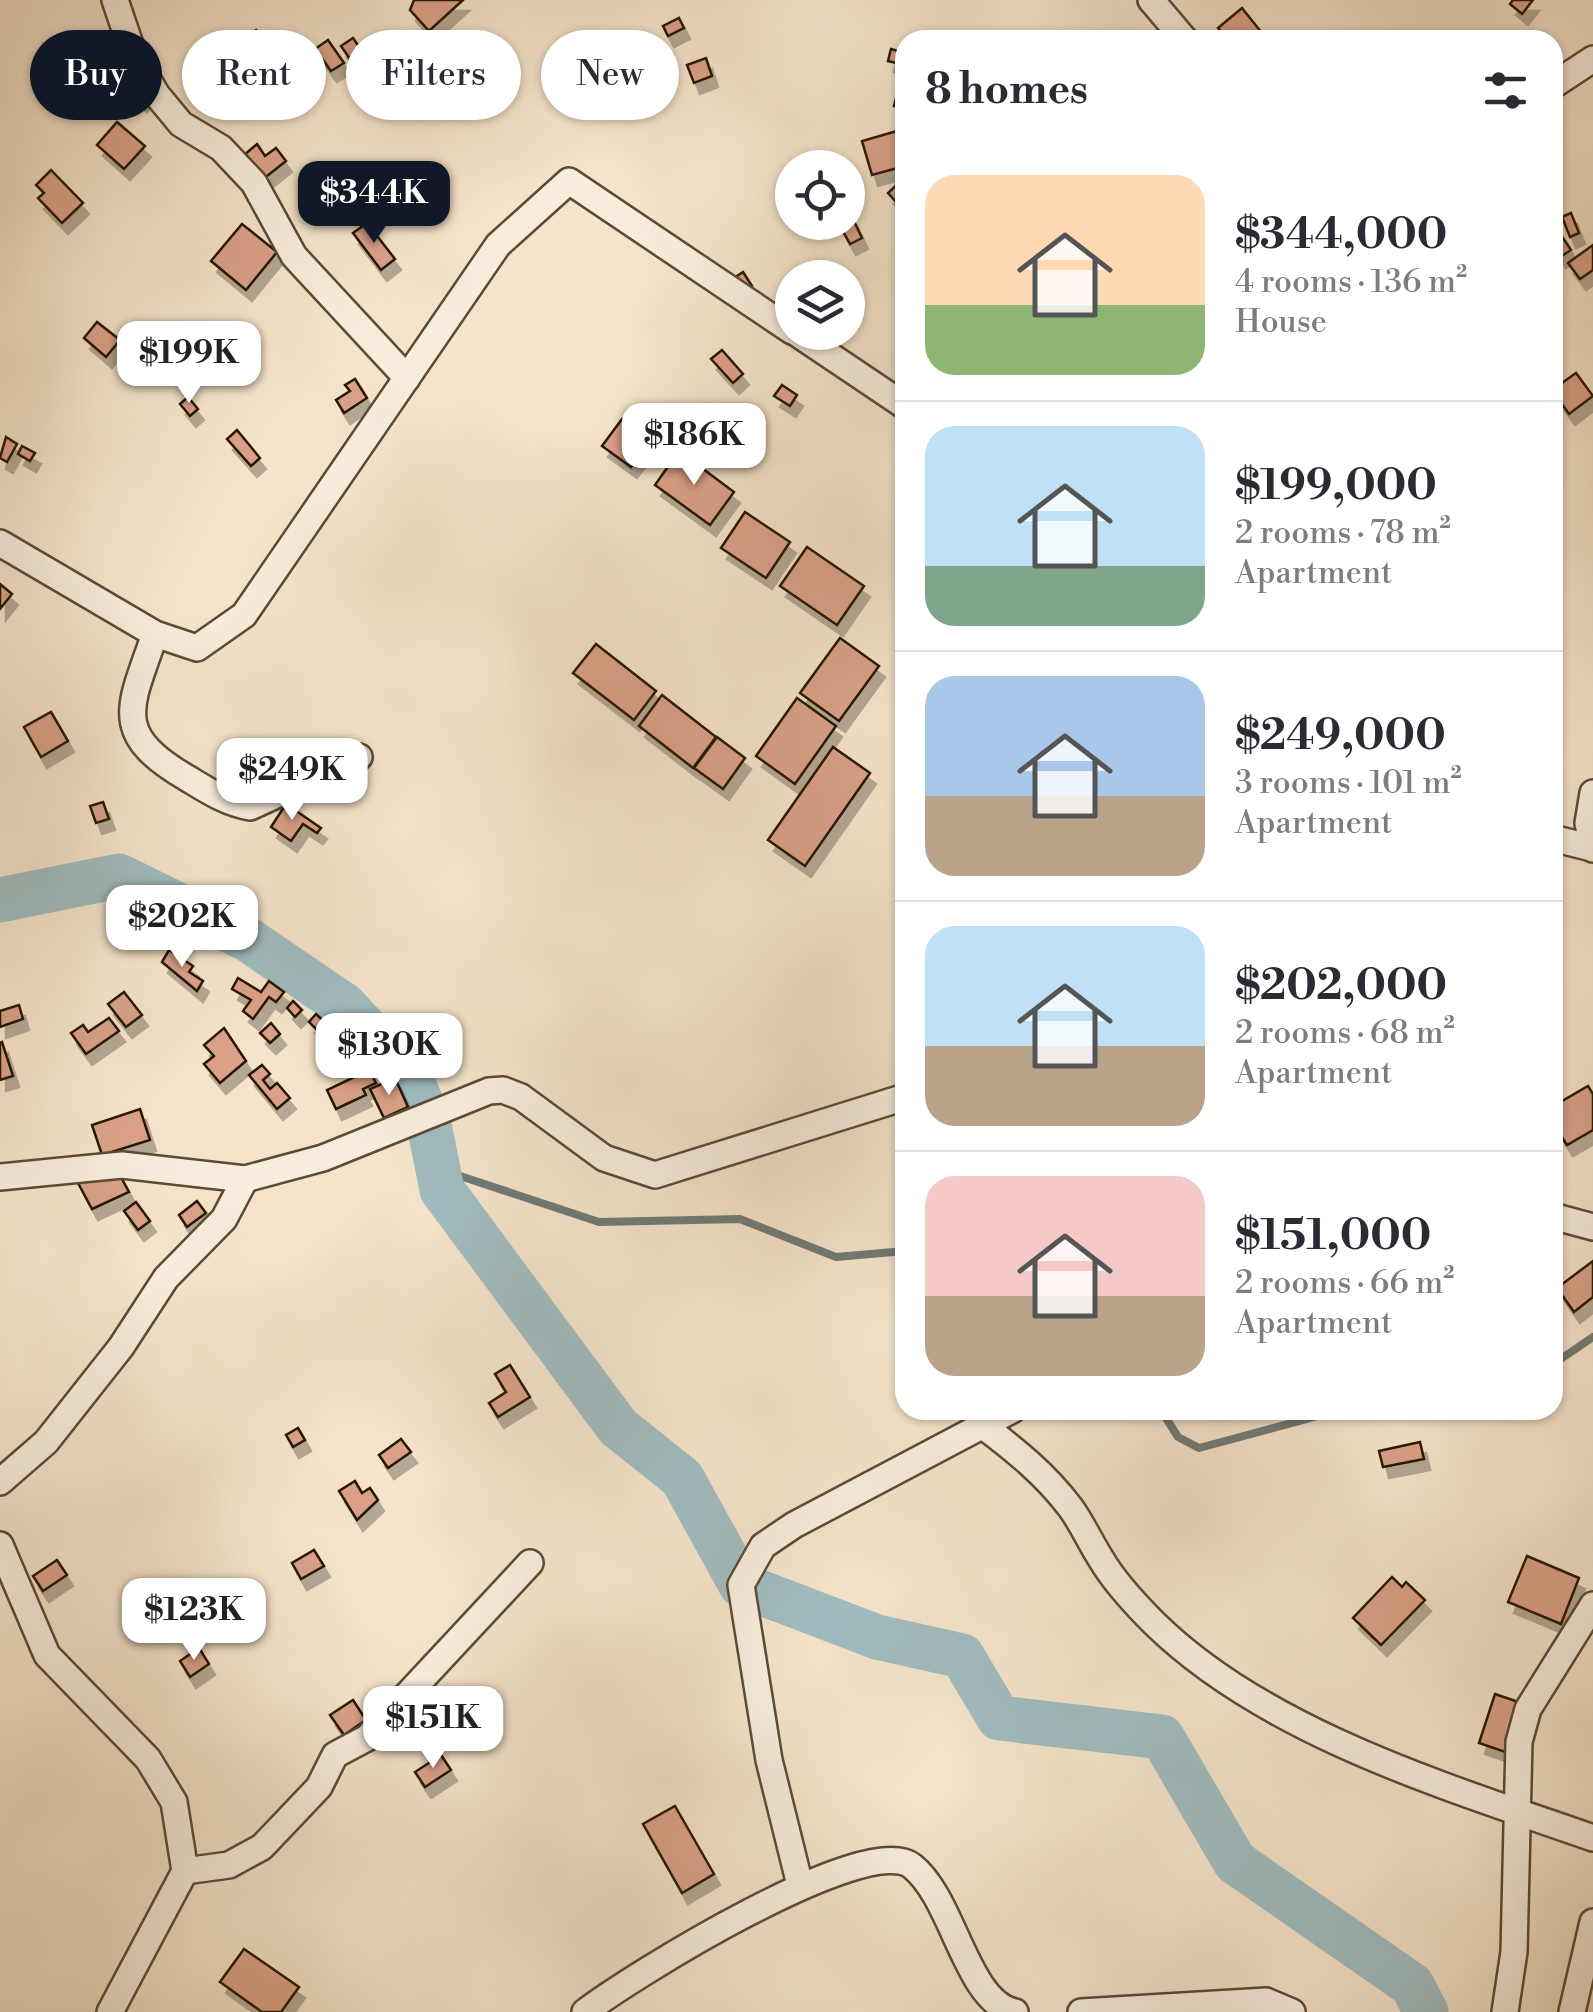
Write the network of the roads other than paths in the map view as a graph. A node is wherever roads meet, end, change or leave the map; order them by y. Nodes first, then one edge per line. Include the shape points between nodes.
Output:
1 (114, 0) edge
2 (1151, 0) edge
3 (1176, 30) edge
4 (1593, 58) edge
5 (1563, 78) edge
6 (775, 319) edge
7 (821, 350) edge
8 (407, 378) junction
9 (895, 399) edge
10 (0, 544) edge
11 (155, 634) junction
12 (359, 756) dead end
13 (1593, 793) edge
14 (1563, 841) edge
15 (1593, 848) edge
16 (895, 1099) edge
17 (0, 1177) edge
18 (245, 1179) junction
19 (1563, 1219) edge
20 (1593, 1227) edge
21 (991, 1420) edge
22 (982, 1424) junction
23 (0, 1482) edge
24 (0, 1545) edge
25 (530, 1563) dead end
26 (1593, 1606) edge
27 (1516, 1812) junction
28 (1593, 1838) edge
29 (185, 1871) junction
30 (800, 1885) junction
31 (1593, 1922) edge
32 (110, 2012) edge
33 (585, 2012) edge
34 (1015, 2012) edge
35 (1081, 2012) edge
36 (1292, 2012) edge
37 (1505, 2012) edge
38 (1572, 2012) edge

1 - 8 street via 157,95 181,124 221,148 254,183 294,256
2 - 3 street
4 - 5 street
6 - 8 street via 569,181 498,246
7 - 9 street
8 - 11 street via 244,615 197,648
10 - 11 street
11 - 12 street via 131,722 147,751 174,770 250,807
13 - 15 street
14 - 15 street
16 - 18 street via 655,1175 604,1158 503,1090 323,1158
17 - 18 street via 122,1165
18 - 23 street via 224,1218 166,1278 46,1442
19 - 20 street
21 - 22 street
22 - 27 street via 1042,1472 1128,1596 1218,1678 1325,1734
22 - 30 street via 794,1525 763,1546 741,1585 769,1760
24 - 29 street via 47,1655 148,1759 174,1802
25 - 29 street via 367,1738 335,1755 319,1788 262,1847 230,1866
26 - 27 street via 1528,1709 1519,1742
27 - 28 street
27 - 37 street via 1514,1952
29 - 32 street
30 - 33 street
30 - 34 street via 879,1860 911,1864 937,1894 983,1989 1001,2009
31 - 38 street
35 - 36 street via 1266,2001

